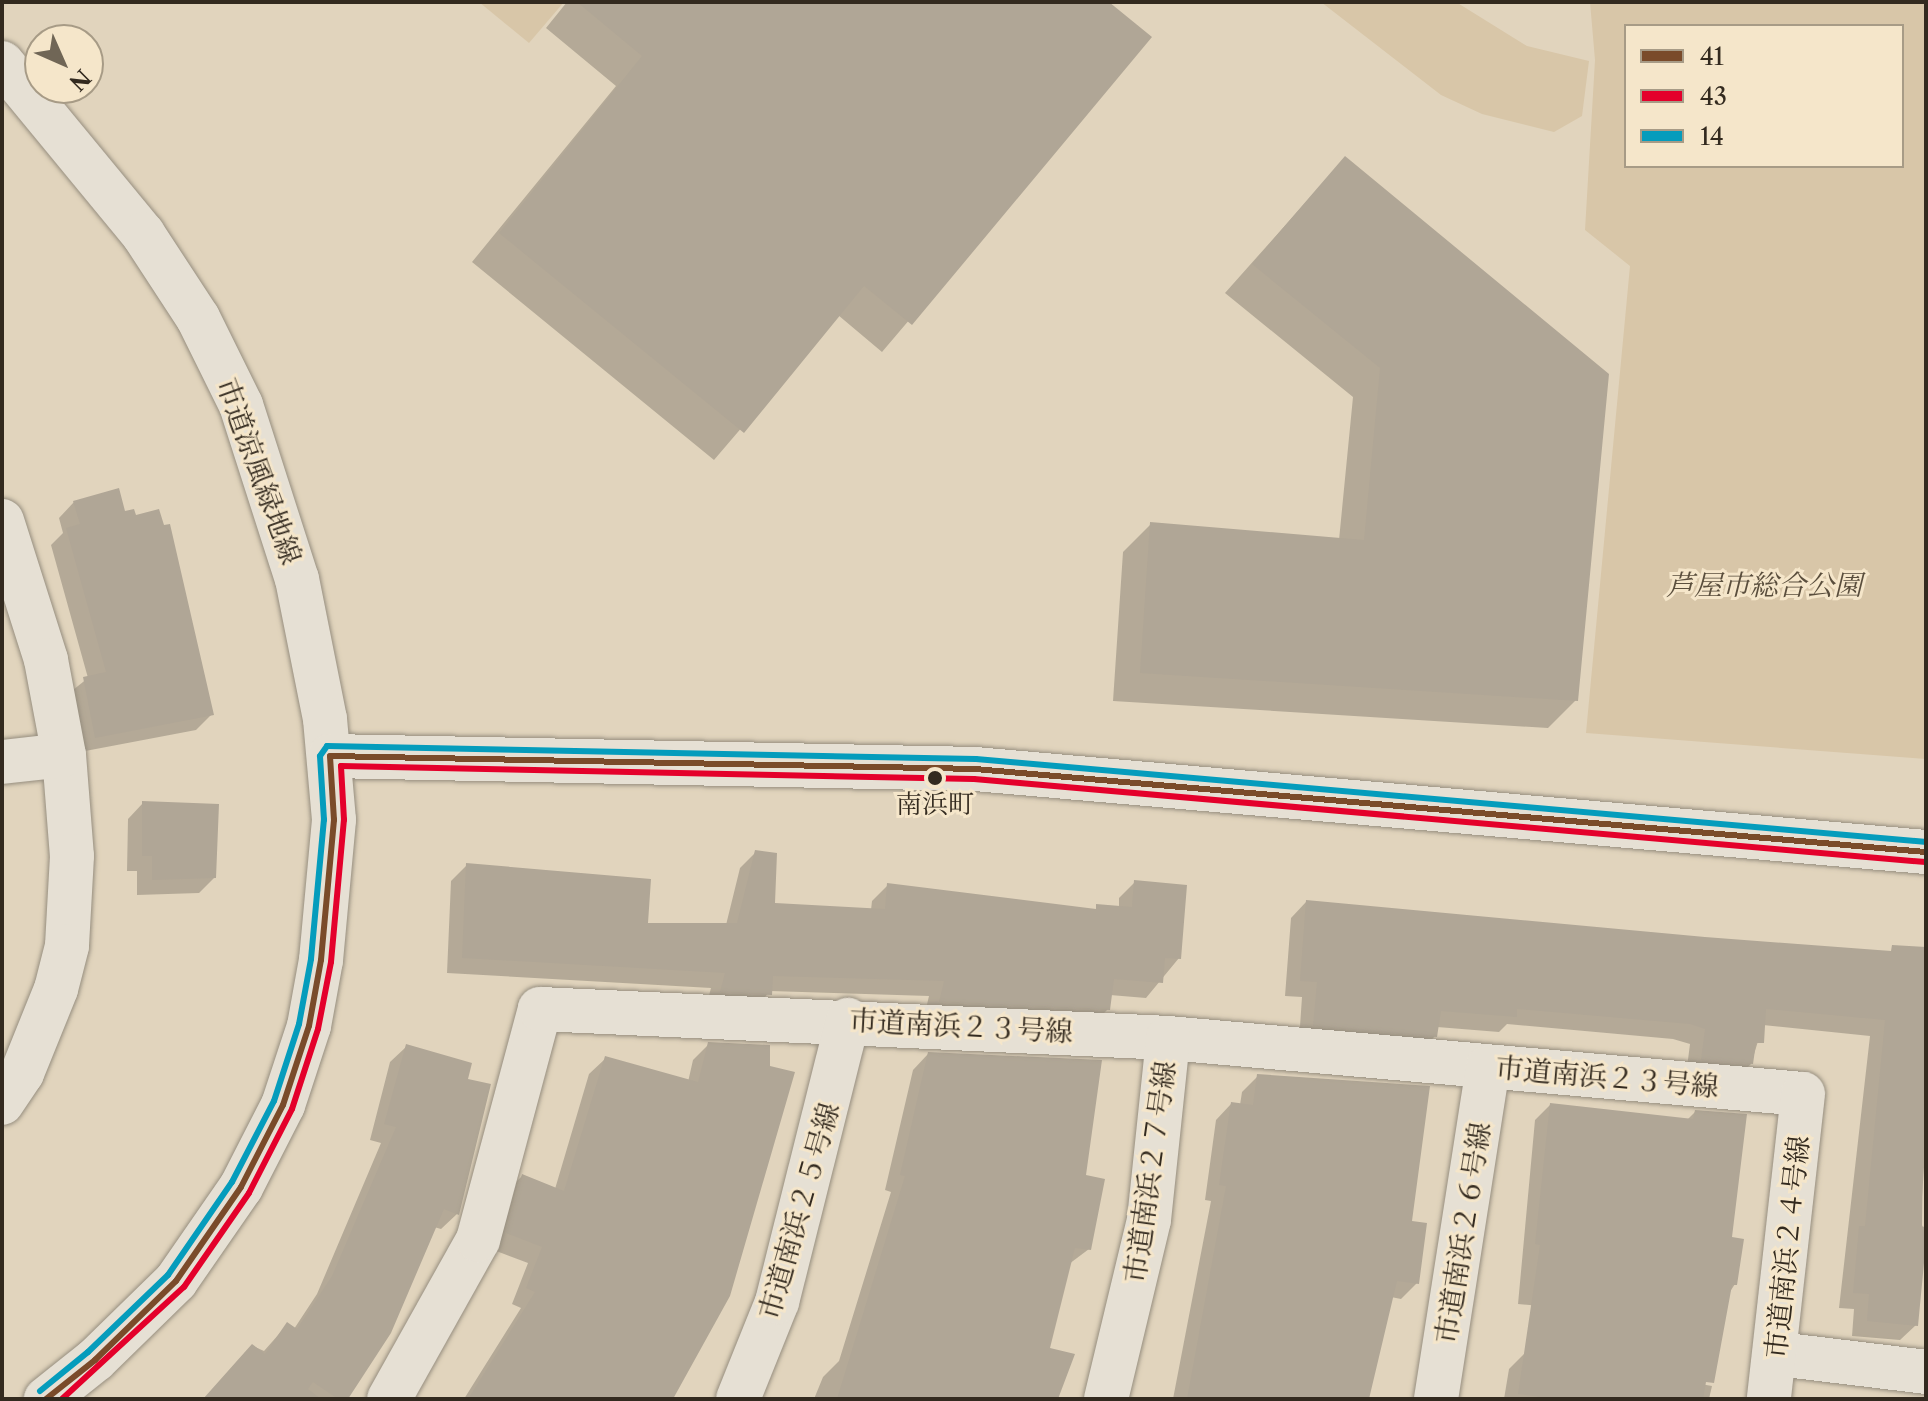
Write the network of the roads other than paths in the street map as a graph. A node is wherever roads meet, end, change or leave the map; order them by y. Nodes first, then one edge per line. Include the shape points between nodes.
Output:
1 (2, 63) edge
2 (2, 521) edge
3 (64, 755) junction
4 (330, 756) junction
5 (2, 762) edge
6 (1926, 852) edge
7 (848, 1020) junction
8 (1168, 1038) junction
9 (1488, 1067) junction
10 (1803, 1094) joint
11 (2, 1103) edge
12 (1778, 1354) junction
13 (1926, 1372) edge
14 (46, 1399) edge
15 (389, 1399) edge
16 (738, 1399) edge
17 (1106, 1399) edge
18 (1436, 1399) edge
19 (1769, 1399) edge

1 - 4 street, 市道涼風緑地線 via 143,234 198,318 241,405 297,579
2 - 3 street via 37,623
3 - 5 street
3 - 11 street via 72,856 67,946 41,1032
4 - 6 street via 975,769
4 - 14 street, 市道涼風緑地線 via 334,820 321,960 309,1026 283,1105 241,1187 176,1281 95,1360
7 - 8 street, 市道南浜２３号線
7 - 15 street, 市道南浜２３号線 via 540,1009 478,1240
7 - 16 street, 市道南浜２５号線 via 777,1302
8 - 9 street, 市道南浜２３号線
8 - 17 street, 市道南浜２７号線 via 1149,1220
9 - 10 street, 市道南浜２３号線
9 - 18 street, 市道南浜２６号線
10 - 12 street, 市道南浜２４号線
12 - 13 street
12 - 19 street, 市道南浜２４号線

